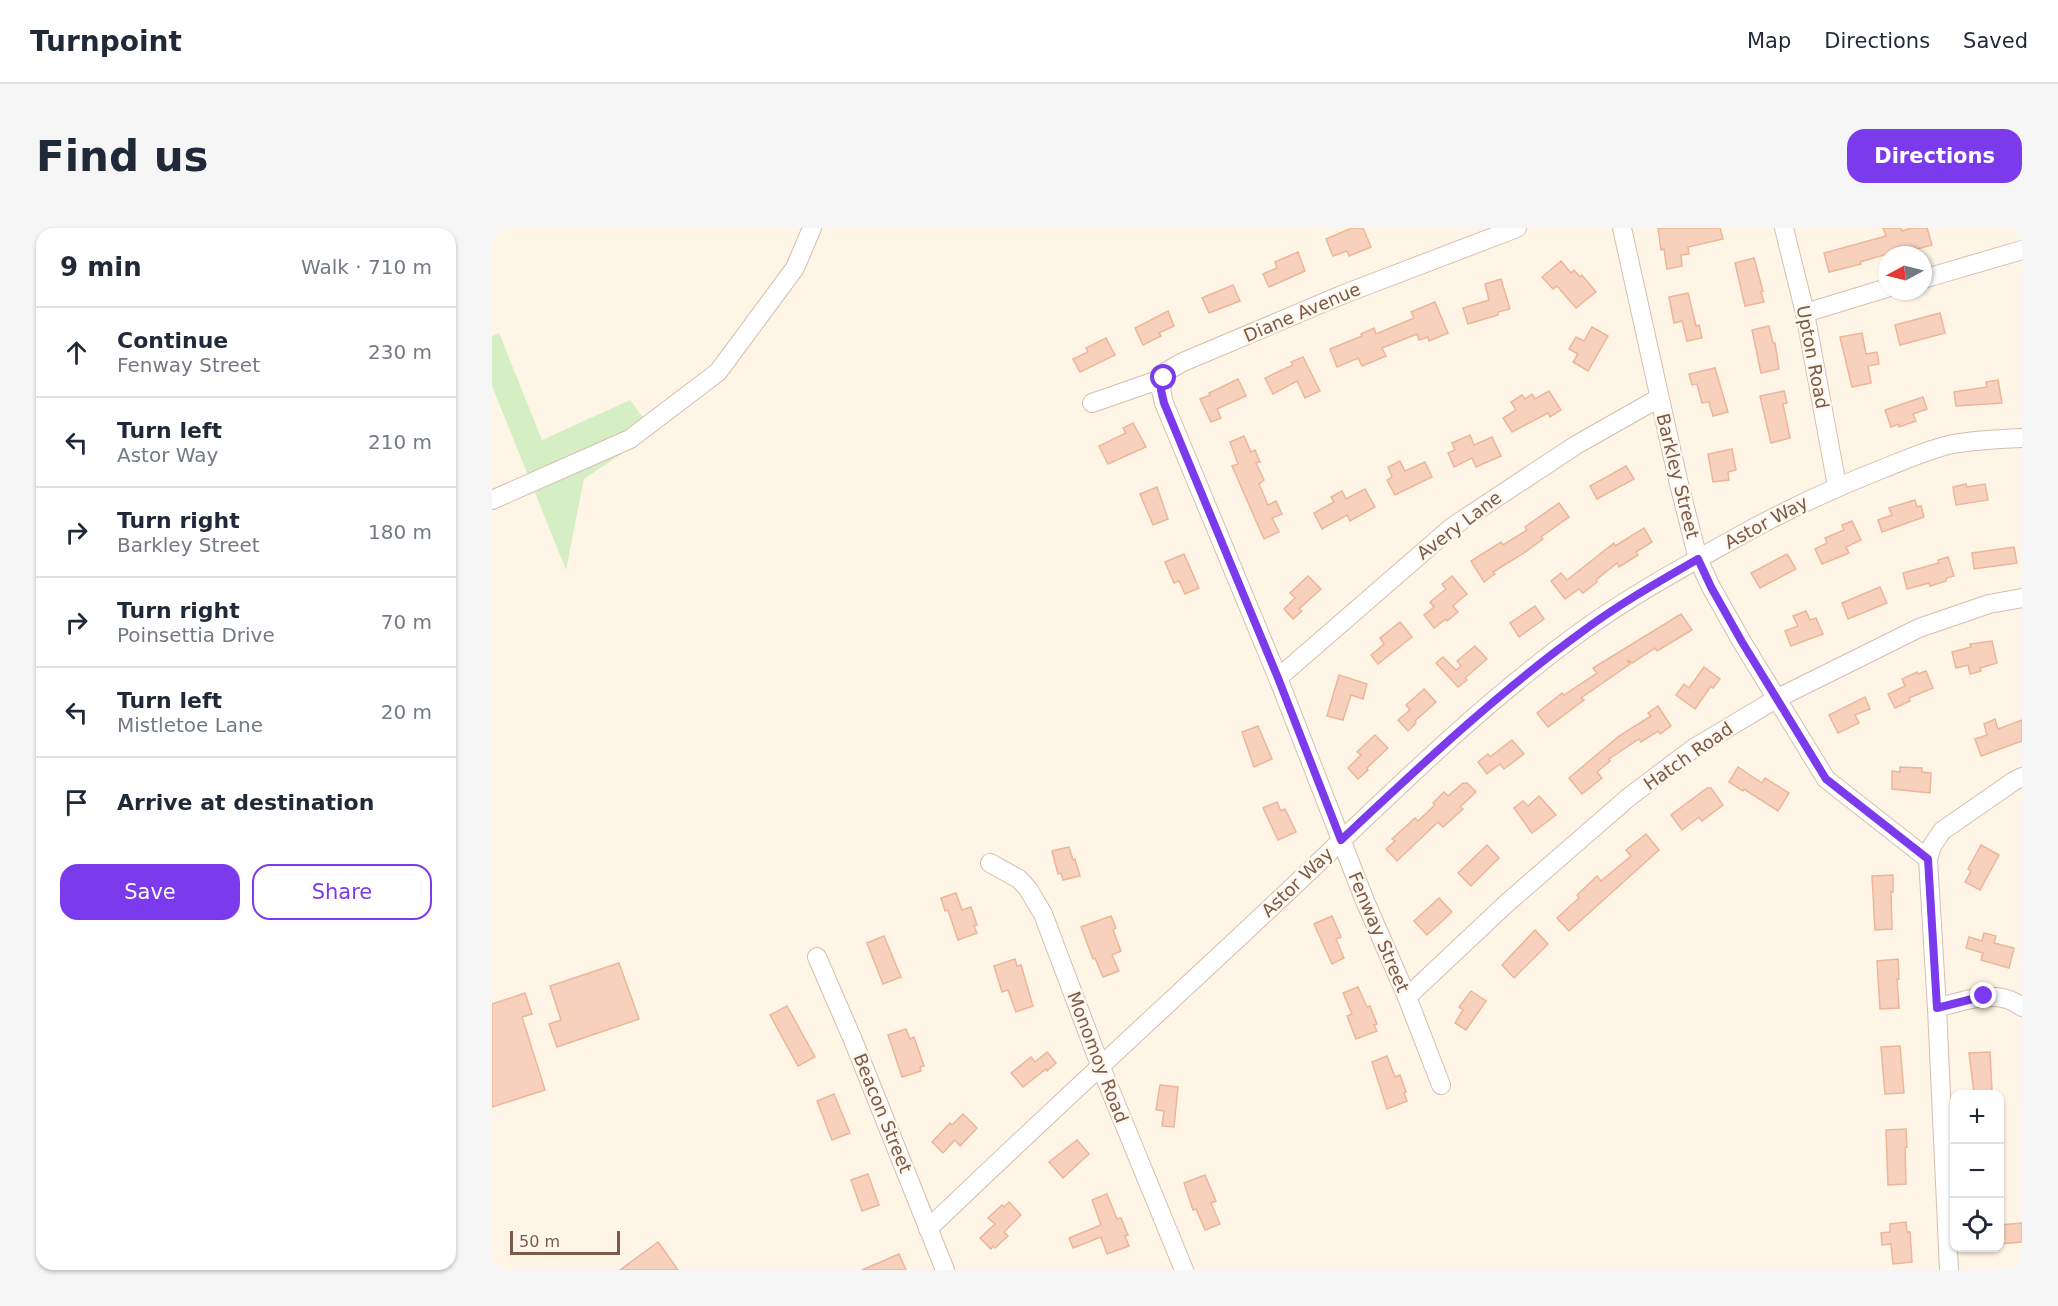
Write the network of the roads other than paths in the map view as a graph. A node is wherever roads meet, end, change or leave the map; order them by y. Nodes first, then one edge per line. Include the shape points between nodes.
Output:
1 (812, 228) edge
2 (1517, 228) edge
3 (1622, 228) edge
4 (1784, 228) edge
5 (2022, 250) edge
6 (1932, 276) edge
7 (1878, 291) edge
8 (1805, 313) junction
9 (1164, 378) junction
10 (1659, 398) junction
11 (1092, 403) dead end
12 (2022, 438) edge
13 (1837, 486) junction
14 (492, 500) edge
15 (1698, 559) junction
16 (2022, 598) edge
17 (1278, 678) junction
18 (1776, 699) junction
19 (2022, 777) edge
20 (1341, 840) junction
21 (1928, 859) junction
22 (990, 863) dead end
23 (817, 957) dead end
24 (1407, 998) junction
25 (2022, 1007) edge
26 (1937, 1008) junction
27 (1100, 1065) junction
28 (1441, 1085) dead end
29 (928, 1229) junction
30 (945, 1270) edge
31 (1184, 1270) edge
32 (1949, 1270) edge

1 - 14 street via 795,268 718,372 630,439
2 - 9 street, Diane Avenue via 1197,356 1172,368
3 - 10 street, Barkley Street
4 - 8 street, Upton Road
5 - 6 street
7 - 8 street
8 - 13 street, Upton Road
9 - 11 street, Diane Avenue
9 - 17 street, Fenway Street via 1164,403
10 - 15 street, Barkley Street
10 - 17 street, Avery Lane via 1576,445 1452,527
12 - 13 street, Astor Way via 1953,444
13 - 15 street, Astor Way
15 - 18 street, Barkley Street
15 - 20 street, Astor Way via 1635,596 1530,672 1424,762
16 - 18 street, Hatch Road via 1989,604 1919,628
17 - 20 street, Fenway Street
18 - 21 street, Barkley Street via 1826,779
18 - 24 street, Hatch Road via 1694,748 1629,798 1507,903
19 - 21 street via 1942,831
20 - 24 street, Fenway Street
20 - 27 street, Astor Way
21 - 26 street
22 - 27 street, Monomoy Road via 1019,879 1043,914
23 - 29 street, Beacon Street
24 - 28 street, Fenway Street
25 - 26 street via 2001,997 1984,996
26 - 32 street
27 - 29 street, Astor Way
27 - 31 street, Monomoy Road
29 - 30 street, Beacon Street

